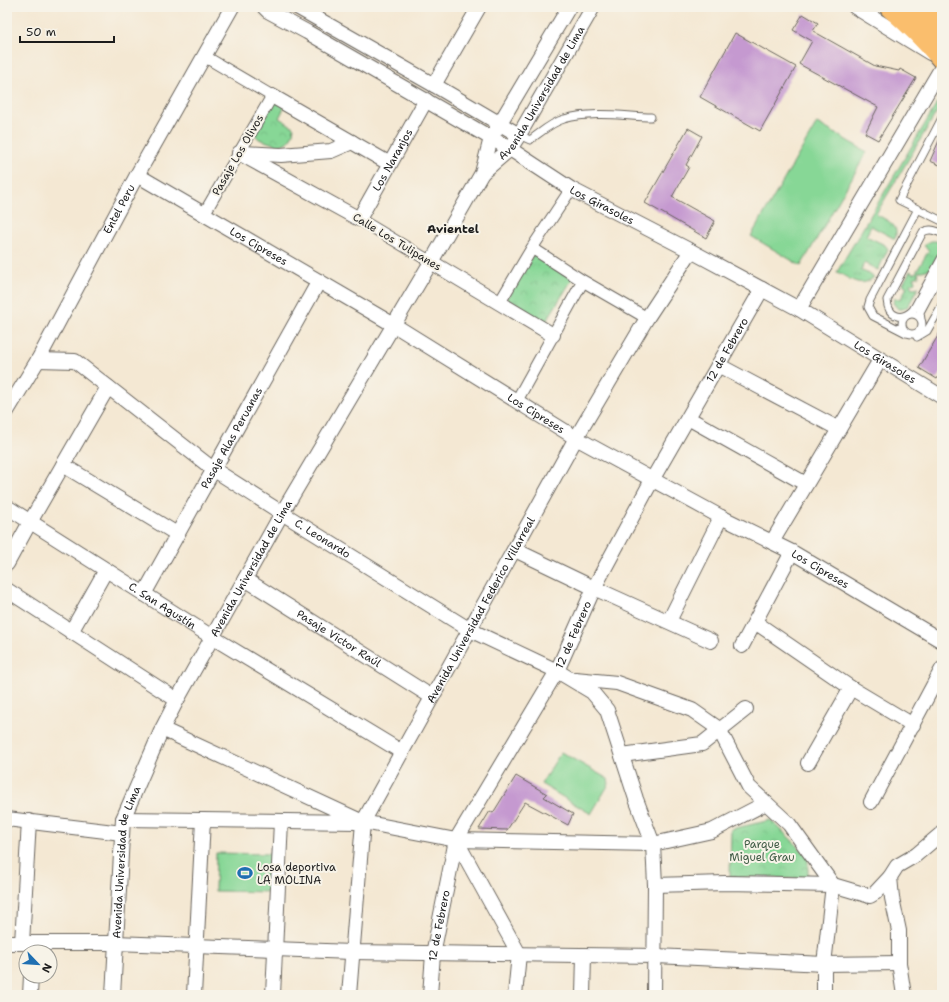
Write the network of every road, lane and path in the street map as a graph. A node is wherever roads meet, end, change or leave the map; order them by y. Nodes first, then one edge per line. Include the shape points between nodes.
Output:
1 (232, 7) edge
2 (264, 7) edge
3 (297, 7) edge
4 (569, 7) edge
5 (593, 7) edge
6 (855, 7) edge
7 (891, 7) edge
8 (902, 7) edge
9 (474, 9) edge
10 (319, 12) edge
11 (942, 30) edge
12 (307, 32) junction
13 (204, 56) junction
14 (942, 59) edge
15 (942, 68) edge
16 (434, 85) junction
17 (272, 96) junction
18 (426, 100) junction
19 (651, 117) dead end
20 (942, 118) edge
21 (500, 124) junction
22 (519, 135) junction
23 (491, 138) junction
24 (352, 142) junction
25 (510, 148) junction
26 (239, 153) junction
27 (390, 164) junction
28 (482, 173) junction
29 (137, 175) junction
30 (571, 189) junction
31 (918, 209) junction
32 (204, 214) junction
33 (359, 219) junction
34 (942, 221) edge
35 (942, 233) edge
36 (532, 248) junction
37 (691, 251) junction
38 (942, 257) edge
39 (431, 262) junction
40 (942, 272) edge
41 (318, 281) junction
42 (583, 281) junction
43 (762, 289) junction
44 (500, 302) junction
45 (942, 305) edge
46 (799, 309) junction
47 (907, 316) junction
48 (647, 318) junction
49 (921, 320) junction
50 (394, 325) junction
51 (908, 334) junction
52 (553, 335) junction
53 (38, 360) junction
54 (880, 360) junction
55 (718, 365) junction
56 (108, 387) junction
57 (942, 397) edge
58 (516, 402) junction
59 (7, 411) edge
60 (688, 418) junction
61 (839, 429) junction
62 (576, 438) junction
63 (63, 465) junction
64 (213, 469) junction
65 (652, 480) junction
66 (806, 484) junction
67 (7, 507) edge
68 (282, 513) junction
69 (721, 517) junction
70 (30, 522) junction
71 (177, 534) junction
72 (772, 542) junction
73 (515, 550) junction
74 (792, 552) junction
75 (7, 564) edge
76 (106, 570) junction
77 (245, 579) junction
78 (594, 588) junction
79 (7, 590) edge
80 (144, 594) junction
81 (669, 621) junction
82 (755, 622) junction
83 (470, 630) junction
84 (72, 632) junction
85 (212, 637) junction
86 (711, 641) dead end
87 (942, 641) edge
88 (742, 646) dead end
89 (942, 669) edge
90 (557, 671) junction
91 (570, 679) junction
92 (851, 688) junction
93 (432, 697) junction
94 (177, 700) junction
95 (746, 709) dead end
96 (913, 725) junction
97 (162, 729) junction
98 (719, 730) junction
99 (402, 752) junction
100 (622, 755) junction
101 (808, 763) dead end
102 (871, 802) dead end
103 (766, 803) junction
104 (7, 819) edge
105 (203, 820) junction
106 (29, 821) junction
107 (281, 821) junction
108 (363, 822) junction
109 (122, 826) junction
110 (942, 833) edge
111 (456, 840) junction
112 (653, 844) junction
113 (890, 876) junction
114 (655, 885) junction
115 (833, 885) junction
116 (7, 943) edge
117 (115, 943) junction
118 (18, 944) edge
119 (29, 944) edge
120 (58, 945) edge
121 (196, 945) junction
122 (275, 950) junction
123 (351, 952) junction
124 (433, 954) junction
125 (519, 954) junction
126 (584, 955) junction
127 (656, 956) junction
128 (899, 963) junction
129 (824, 964) junction
130 (31, 984) edge
131 (656, 994) edge
132 (30, 995) edge
133 (113, 995) edge
134 (194, 995) edge
135 (273, 995) edge
136 (349, 995) edge
137 (430, 995) edge
138 (515, 995) edge
139 (583, 995) edge
140 (824, 995) edge
141 (904, 995) edge

1 - 13 street, Entel Peru
2 - 12 street, Los Girasoles
3 - 10 street
4 - 21 street, Avenida Universidad de Lima
5 - 22 street, Avenida Universidad de Lima
6 - 14 street
7 - 14 main road
8 - 11 main road
9 - 16 street
10 - 12 street
10 - 16 street
12 - 18 street, Los Girasoles
13 - 17 street
13 - 29 street, Entel Peru
15 - 46 street
16 - 21 street
17 - 24 street
17 - 26 street, Pasaje Los Olivos
18 - 23 street, Los Girasoles
18 - 27 street, Los Naranjos
19 - 22 lane via 592,115 564,119 552,124 530,140
20 - 31 lane via 899,200
21 - 22 street
21 - 23 street, Avenida Universidad de Lima
22 - 25 street, Avenida Universidad de Lima
23 - 25 street, Los Girasoles
23 - 28 street, Avenida Universidad de Lima
24 - 26 street via 331,151 281,156
24 - 27 street
25 - 28 street, Avenida Universidad de Lima
25 - 30 street, Los Girasoles
26 - 32 street, Pasaje Los Olivos
26 - 33 street, Calle Los Tulipanes
27 - 33 street, Los Naranjos
28 - 39 street, Avenida Universidad de Lima
29 - 32 street, Los Cipreses
29 - 53 street, Entel Peru
30 - 36 street
30 - 37 street, Los Girasoles
31 - 34 lane
31 - 51 lane via 868,307 873,316
32 - 41 street, Los Cipreses
33 - 39 street, Calle Los Tulipanes
35 - 47 lane via 932,229 923,232 887,300 891,312 896,316
36 - 42 street
36 - 44 street
37 - 43 street, Los Girasoles
37 - 48 street, Avenida Universidad Federico Villarreal
38 - 47 lane via 913,310
39 - 44 street, Calle Los Tulipanes
39 - 50 street, Avenida Universidad de Lima
40 - 49 lane via 920,312
41 - 50 street, Los Cipreses
41 - 64 street, Pasaje Alas Peruanas
42 - 48 street
42 - 52 street
43 - 46 street, Los Girasoles
43 - 55 street, 12 de Febrero
44 - 52 street, Calle Los Tulipanes
45 - 51 lane via 927,330 917,337
46 - 54 street, Los Girasoles
47 - 49 lane via 916,315
47 - 51 lane via 902,328
48 - 62 street, Avenida Universidad Federico Villarreal
49 - 51 lane via 921,329 916,334
50 - 58 street, Los Cipreses
50 - 68 street, Avenida Universidad de Lima
52 - 58 street
53 - 56 street, C. Leonardo via 75,361
53 - 59 street, Entel Peru
54 - 57 street, Los Girasoles
54 - 61 street
55 - 60 street, 12 de Febrero
55 - 61 street
56 - 63 street
56 - 64 street, C. Leonardo
58 - 62 street, Los Cipreses
60 - 65 street, 12 de Febrero
60 - 66 street
61 - 66 street
62 - 65 street, Los Cipreses
62 - 73 street, Avenida Universidad Federico Villarreal
63 - 70 street
63 - 71 street
64 - 68 street, C. Leonardo
64 - 71 street, Pasaje Alas Peruanas
65 - 69 street, Los Cipreses
65 - 78 street, 12 de Febrero
66 - 72 street
67 - 70 street, C. San Agustín
68 - 77 street, Avenida Universidad de Lima
68 - 83 street, C. Leonardo
69 - 72 street, Los Cipreses
69 - 81 street
70 - 75 street
70 - 76 street, C. San Agustín
71 - 80 street, Pasaje Alas Peruanas
72 - 74 street, Los Cipreses
73 - 78 street
73 - 83 street, Avenida Universidad Federico Villarreal
74 - 82 street
74 - 87 street, Los Cipreses
76 - 80 street, C. San Agustín
76 - 84 street
77 - 85 street, Avenida Universidad de Lima
77 - 93 street, Pasaje Victor Raúl
78 - 81 street
78 - 90 street, 12 de Febrero
79 - 84 street
80 - 85 street, C. San Agustín
81 - 86 street
82 - 88 street
82 - 92 street
83 - 90 street, C. Leonardo
83 - 93 street, Avenida Universidad Federico Villarreal
84 - 94 street
85 - 94 street, Avenida Universidad de Lima
85 - 99 street, C. San Agustín
89 - 96 street
90 - 91 street, C. Leonardo
90 - 111 street, 12 de Febrero
91 - 98 street via 617,683 692,710
91 - 100 street, C. Leonardo via 592,692 607,710
92 - 96 street
92 - 101 street
93 - 99 street, Avenida Universidad Federico Villarreal
94 - 97 street, Avenida Universidad de Lima
95 - 98 street
96 - 102 street
97 - 108 street
97 - 109 street, Avenida Universidad de Lima
98 - 100 street via 702,744
98 - 103 street via 749,787
99 - 108 street, Avenida Universidad Federico Villarreal
100 - 112 street, C. Leonardo
103 - 112 street via 712,831
103 - 115 street via 789,824
104 - 106 street
105 - 107 street
105 - 109 street
105 - 121 street
106 - 109 street
106 - 119 street
107 - 108 street
107 - 122 street
108 - 111 street
108 - 123 street, Avenida Universidad Federico Villarreal
109 - 117 street, Avenida Universidad de Lima
110 - 113 street via 916,855 897,866
111 - 112 street
111 - 124 street, 12 de Febrero
111 - 125 street
112 - 114 street, C. Leonardo
113 - 115 street via 870,896
113 - 128 street via 899,931
114 - 115 street
114 - 127 street, C. Leonardo
115 - 129 street
116 - 118 street
117 - 120 street
117 - 121 street
117 - 133 street, Avenida Universidad de Lima
121 - 122 street
121 - 134 street
122 - 123 street
122 - 135 street
123 - 124 street
123 - 136 street, Avenida Universidad Federico Villarreal
124 - 125 street
124 - 137 street, 12 de Febrero
125 - 126 street
125 - 138 street
126 - 127 street
126 - 139 street
127 - 129 street
127 - 131 street, C. Leonardo
128 - 129 street
128 - 141 street
129 - 140 street
130 - 132 street

